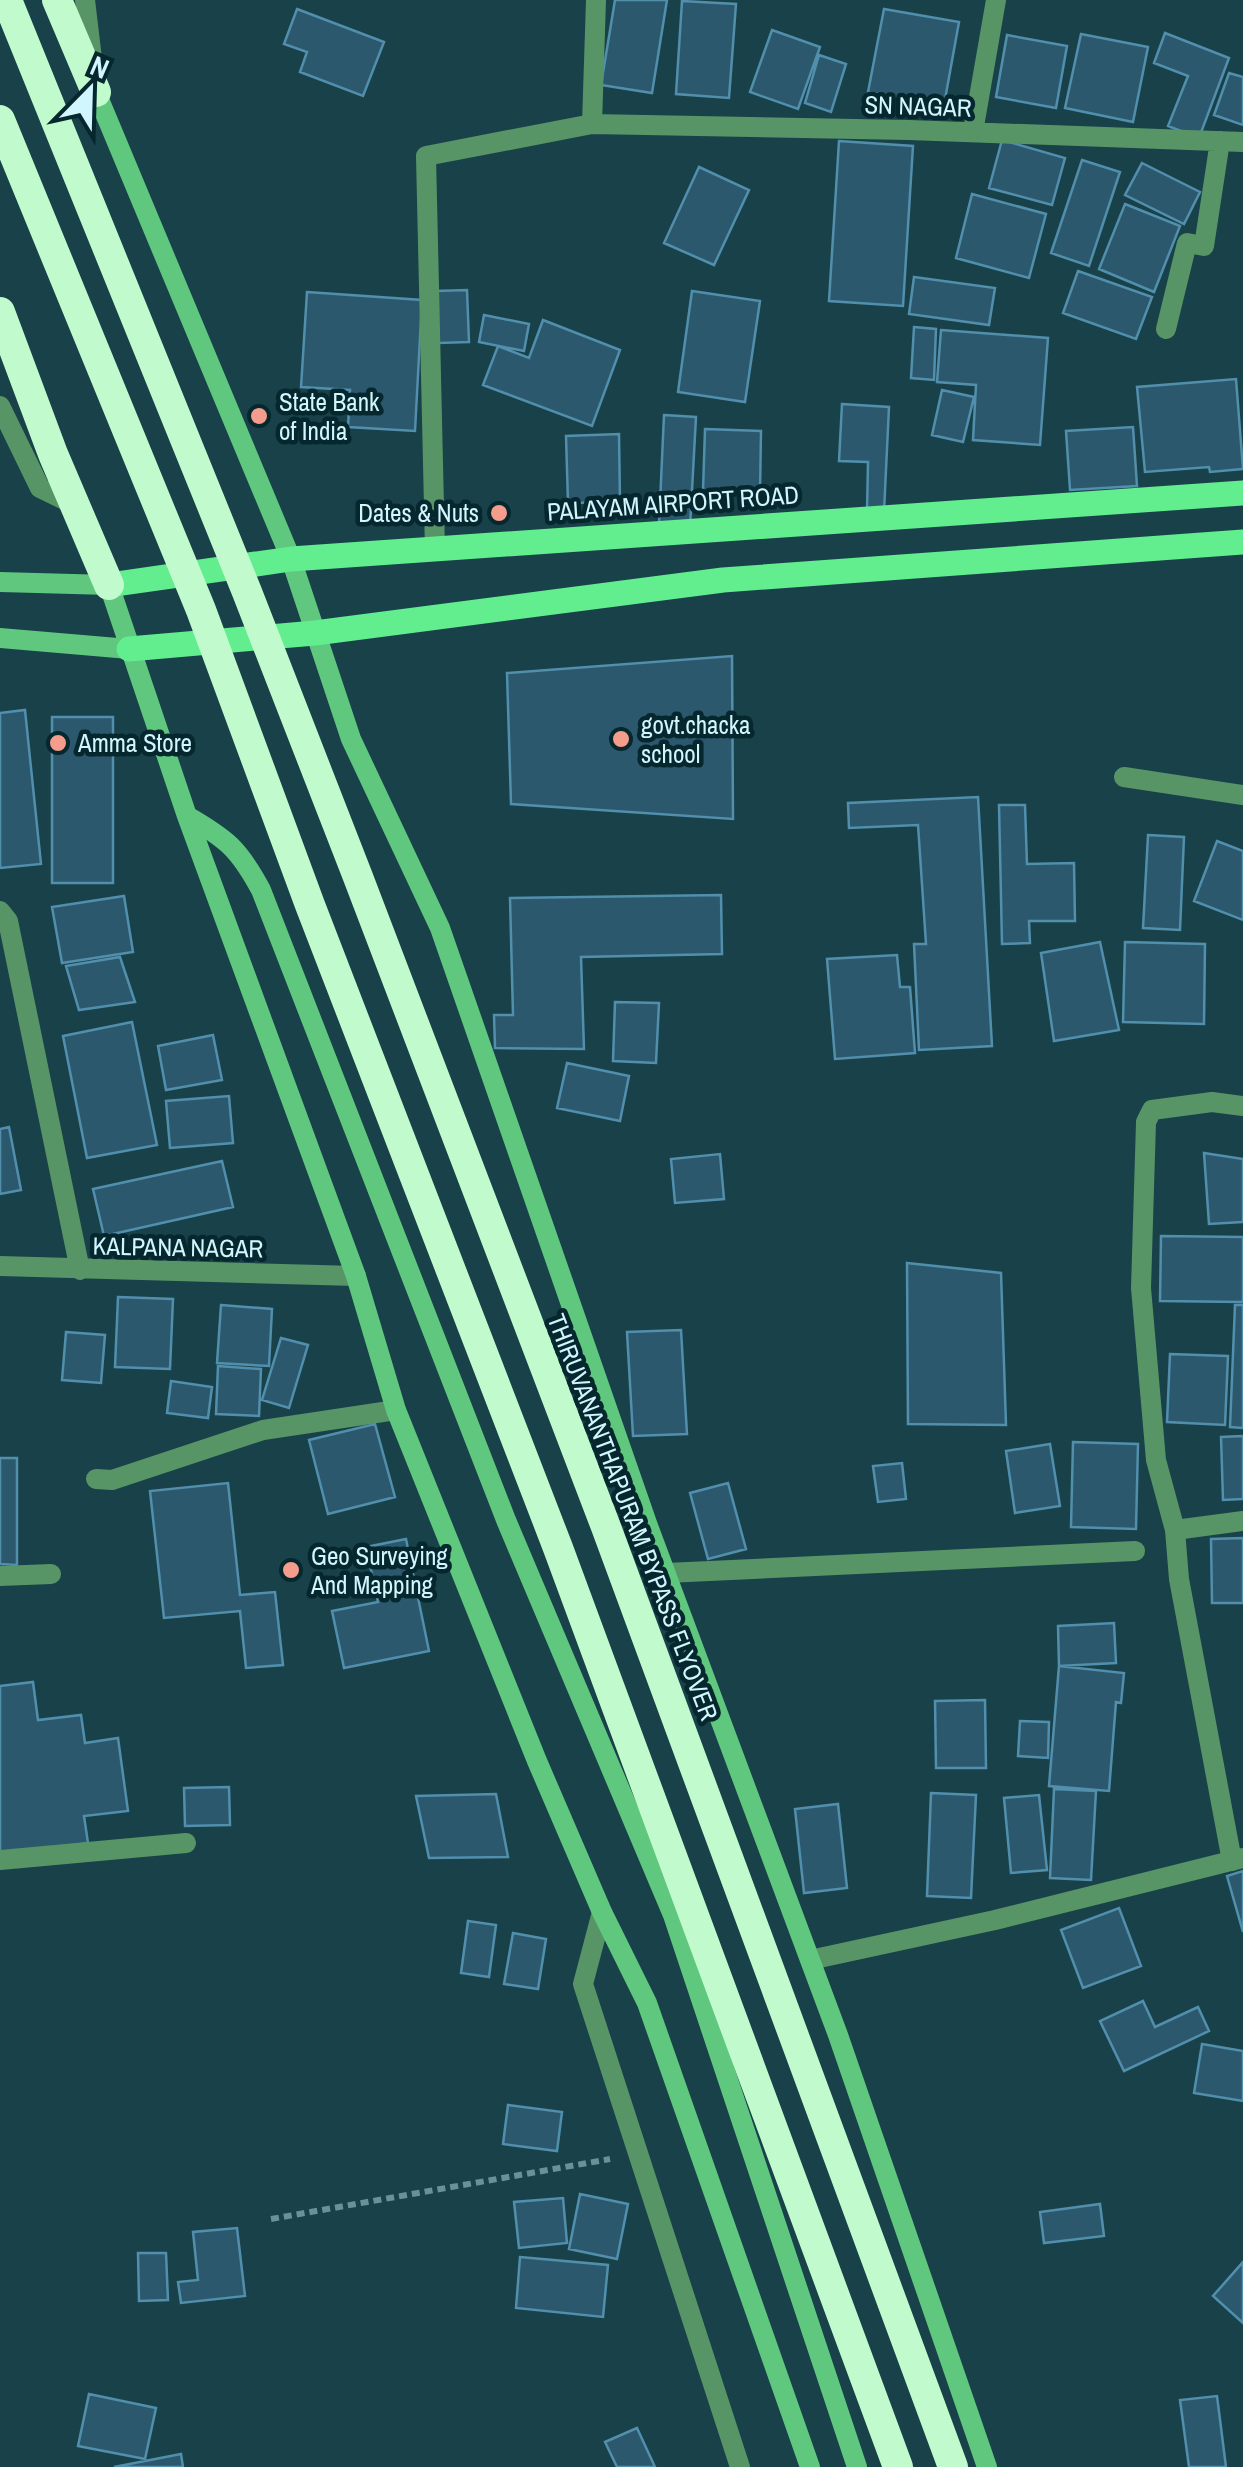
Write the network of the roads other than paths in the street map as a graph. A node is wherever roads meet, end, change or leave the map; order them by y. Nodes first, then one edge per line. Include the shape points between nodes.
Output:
1 (6, 0) edge
2 (57, 0) edge
3 (596, 0) edge
4 (996, 0) edge
5 (86, 4) edge
6 (96, 92) junction
7 (0, 120) edge
8 (592, 124) junction
9 (973, 132) junction
10 (1220, 141) junction
11 (1243, 142) edge
12 (0, 312) edge
13 (1166, 329) dead end
14 (0, 406) edge
15 (1243, 493) edge
16 (75, 505) junction
17 (1243, 542) edge
18 (435, 550) junction
19 (291, 559) junction
20 (0, 582) edge
21 (110, 586) junction
22 (315, 633) junction
23 (0, 638) edge
24 (129, 649) junction
25 (1124, 777) dead end
26 (1243, 795) edge
27 (187, 816) junction
28 (0, 912) edge
29 (1243, 1106) edge
30 (0, 1266) edge
31 (80, 1270) junction
32 (356, 1276) junction
33 (396, 1410) junction
34 (96, 1480) dead end
35 (1243, 1521) edge
36 (1175, 1530) junction
37 (1135, 1551) dead end
38 (50, 1574) dead end
39 (666, 1574) junction
40 (0, 1576) edge
41 (186, 1843) dead end
42 (0, 1860) edge
43 (1237, 1860) edge
44 (602, 1912) junction
45 (810, 1960) junction
46 (740, 2467) edge
47 (810, 2467) edge
48 (858, 2467) edge
49 (898, 2467) edge
50 (953, 2467) edge
51 (987, 2467) edge

1 - 50 highway, THIRUVANANTHAPURAM BYPASS FLYOVER via 247,592 606,1527
2 - 6 highway
3 - 8 street
4 - 9 street
5 - 6 street
6 - 19 street
7 - 49 highway via 201,610
8 - 9 street, SN NAGAR
8 - 18 street, SN NAGAR via 426,156
9 - 10 street, SN NAGAR
10 - 11 street, SN NAGAR
10 - 13 street via 1204,246 1188,243
12 - 16 highway
14 - 16 street via 40,488
15 - 18 main road, PALAYAM AIRPORT ROAD
16 - 21 highway
17 - 22 main road via 724,580
18 - 19 main road, PALAYAM AIRPORT ROAD
19 - 21 main road, PALAYAM AIRPORT ROAD
19 - 22 street
20 - 21 street
21 - 24 street
22 - 24 main road
22 - 39 street via 351,739 440,928
23 - 24 street
24 - 27 street
25 - 26 street
27 - 32 street
27 - 48 street via 223,836 261,890 506,1520 672,1915
28 - 31 street via 8,920
29 - 36 street via 1180,1105 1152,1110 1146,1122 1141,1288 1156,1460
30 - 31 street, KALPANA NAGAR
31 - 32 street, KALPANA NAGAR
32 - 33 street
33 - 34 street via 263,1430
33 - 44 street
35 - 36 street
36 - 43 street
37 - 39 street
38 - 40 street
39 - 45 street
41 - 42 street
43 - 45 street
44 - 46 street via 582,1984
44 - 47 street via 646,2003
45 - 51 street

